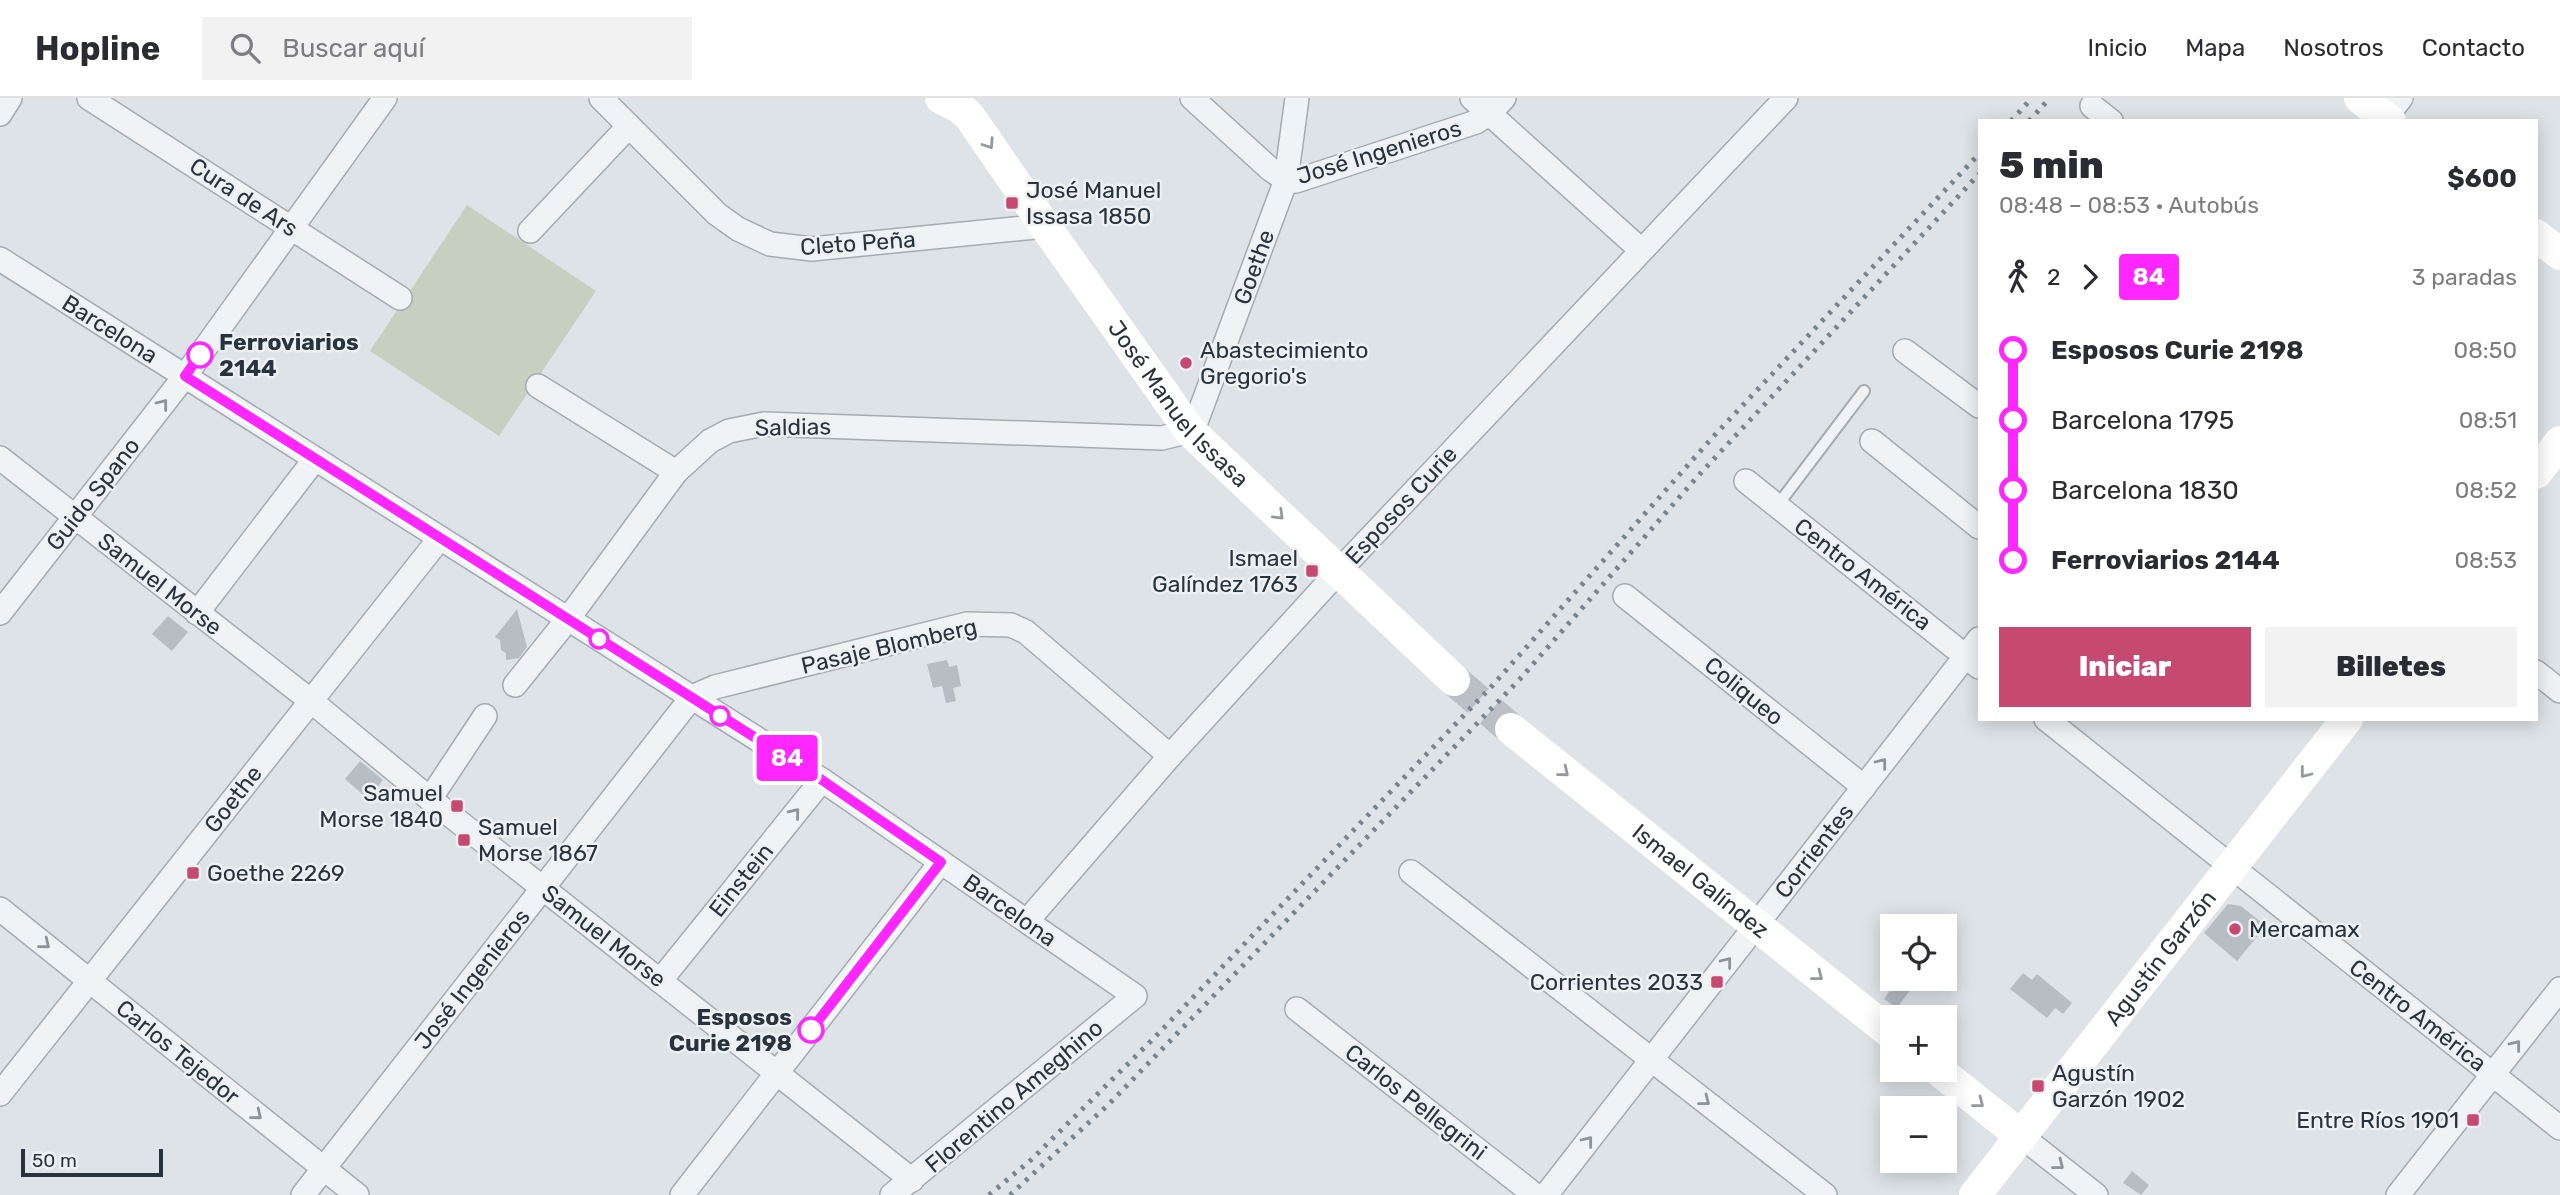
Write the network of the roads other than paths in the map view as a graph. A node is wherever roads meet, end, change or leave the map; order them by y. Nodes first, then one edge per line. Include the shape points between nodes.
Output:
1 (10, 98) edge
2 (89, 98) edge
3 (601, 98) edge
4 (941, 98) edge
5 (1192, 98) edge
6 (1297, 98) edge
7 (1472, 98) edge
8 (1786, 98) edge
9 (2360, 98) edge
10 (373, 103) edge
11 (1497, 106) edge
12 (2092, 106) dead end
13 (0, 114) edge
14 (2390, 114) edge
15 (2108, 119) edge
16 (629, 126) junction
17 (1286, 180) junction
18 (1045, 226) junction
19 (292, 227) junction
20 (530, 232) dead end
21 (2538, 236) edge
22 (1641, 250) junction
23 (2560, 254) edge
24 (0, 259) edge
25 (400, 298) dead end
26 (1905, 351) dead end
27 (185, 376) junction
28 (538, 386) dead end
29 (1864, 391) dead end
30 (1978, 405) edge
31 (1190, 431) junction
32 (1872, 441) dead end
33 (0, 458) edge
34 (315, 459) junction
35 (676, 472) junction
36 (1746, 481) dead end
37 (1777, 506) junction
38 (75, 517) junction
39 (1978, 526) edge
40 (440, 538) junction
41 (1338, 572) junction
42 (1625, 596) dead end
43 (0, 613) edge
44 (197, 613) junction
45 (568, 620) junction
46 (1975, 654) edge
47 (2538, 674) edge
48 (1454, 680) tunnel mouth
49 (515, 685) dead end
50 (2560, 691) edge
51 (692, 698) junction
52 (311, 701) junction
53 (485, 716) dead end
54 (2049, 721) edge
55 (2345, 721) edge
56 (1511, 729) tunnel mouth
57 (1170, 756) junction
58 (822, 780) junction
59 (1864, 787) junction
60 (430, 799) junction
61 (941, 862) junction
62 (2232, 867) junction
63 (1411, 872) dead end
64 (543, 888) junction
65 (0, 908) edge
66 (1027, 921) junction
67 (1755, 926) junction
68 (90, 980) junction
69 (660, 981) junction
70 (2560, 989) edge
71 (1135, 996) joint
72 (1297, 1009) dead end
73 (1880, 1025) edge
74 (1651, 1059) junction
75 (777, 1073) junction
76 (2493, 1074) junction
77 (1953, 1082) edge
78 (0, 1094) edge
79 (2560, 1128) edge
80 (2021, 1136) junction
81 (324, 1169) junction
82 (912, 1180) junction
83 (303, 1195) edge
84 (357, 1195) edge
85 (682, 1195) edge
86 (892, 1195) edge
87 (1535, 1195) edge
88 (1546, 1195) edge
89 (1825, 1195) edge
90 (1975, 1195) edge
91 (2096, 1195) edge
92 (2398, 1195) edge

1 - 13 street
2 - 19 street, Cura de Ars
3 - 16 street, Cleto Peña
4 -> 18 main road, José Manuel Issasa via 970,117
5 - 17 street
6 - 17 street, Goethe
7 - 11 street
8 - 22 street, Esposos Curie
9 - 14 main road
10 - 19 street, Guido Spano
11 - 17 street, José Ingenieros via 1464,126 1312,177
11 - 22 street
12 - 15 street
16 - 18 street, Cleto Peña via 717,214 770,244 812,249
16 - 20 street
17 - 31 street, Goethe
18 - 31 main road, José Manuel Issasa
19 - 25 street, Cura de Ars
19 - 27 street, Guido Spano
21 - 23 main road
22 - 41 street, Esposos Curie
24 - 27 street, Barcelona
26 - 30 street
27 - 34 street, Barcelona
38 -> 27 street, Guido Spano
28 - 35 street
29 - 37 lane
31 - 35 street, Saldias via 1162,438 764,424 729,431 709,441
31 -> 41 main road, José Manuel Issasa
32 - 39 street
33 - 38 street, Samuel Morse
34 - 40 street, Barcelona
34 - 44 street
35 - 45 street, Saldias
36 - 37 street, Centro América
37 - 46 street, Centro América
38 - 43 street, Guido Spano
38 - 44 street, Samuel Morse
40 - 45 street, Barcelona
40 - 52 street, Goethe
41 - 48 main road, José Manuel Issasa
41 - 57 street, Esposos Curie
42 - 59 street, Coliqueo
44 - 52 street, Samuel Morse
45 - 49 street, Saldias
45 - 51 street, Barcelona
59 -> 46 street, Corrientes
47 - 50 street
51 - 57 street, Pasaje Blomberg via 715,687 967,624 1011,625 1041,643
51 - 58 street, Barcelona
51 - 64 street, José Ingenieros
52 - 60 street, Samuel Morse
52 - 68 street, Goethe
53 - 60 street
54 - 62 street, Centro América
55 -> 62 main road, Agustín Garzón
56 -> 67 main road, Ismael Galíndez
57 - 66 street, Esposos Curie
58 - 61 street, Barcelona
69 -> 58 street, Einstein
59 - 67 street, Corrientes
60 - 64 street, Samuel Morse
61 - 66 street, Barcelona
61 - 75 street
62 - 76 street, Centro América
62 - 80 main road, Agustín Garzón
63 - 74 street
64 - 69 street, Samuel Morse
64 - 81 street, José Ingenieros
65 -> 68 street, Carlos Tejedor
66 - 71 street, Barcelona
67 -> 73 main road, Ismael Galíndez
74 -> 67 street, Corrientes
68 - 78 street, Goethe
68 -> 81 street, Carlos Tejedor
69 - 75 street, Samuel Morse
76 -> 70 street
71 - 82 street, Florentino Ameghino
72 - 87 street, Carlos Pellegrini
88 -> 74 street, Corrientes
74 -> 89 street
75 - 82 street, Samuel Morse
75 - 85 street
76 - 79 street, Centro América
76 - 92 street
77 -> 80 main road
80 - 90 main road, Agustín Garzón
80 -> 91 street
81 - 83 street, José Ingenieros
81 - 84 street, Carlos Tejedor
82 - 86 street, Florentino Ameghino

